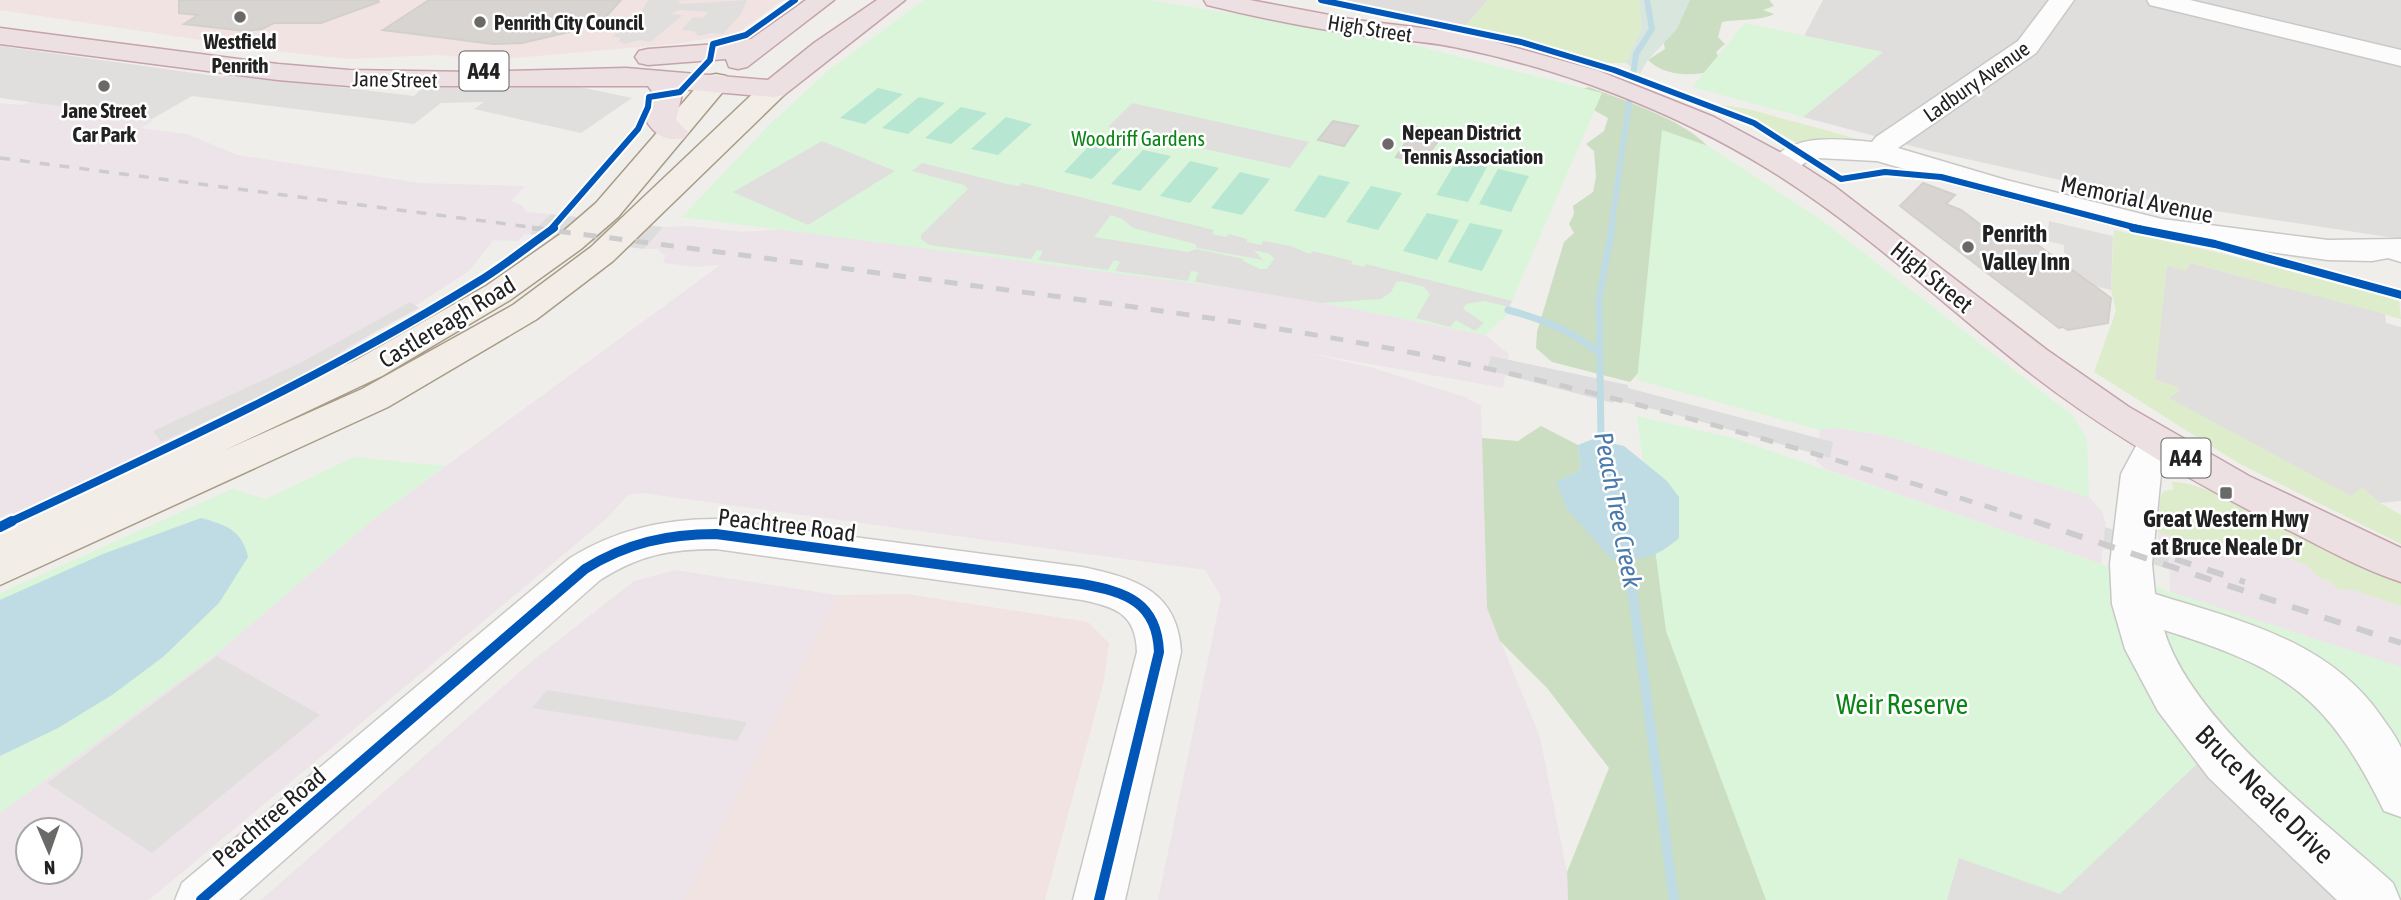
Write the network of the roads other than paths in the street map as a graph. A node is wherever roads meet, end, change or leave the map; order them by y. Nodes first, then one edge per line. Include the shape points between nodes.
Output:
1 (822, 0) edge
2 (893, 0) edge
3 (1216, 0) edge
4 (1295, 0) edge
5 (2062, 0) edge
6 (2159, 0) edge
7 (0, 21) edge
8 (0, 36) edge
9 (1442, 37) junction
10 (756, 46) junction
11 (2401, 58) edge
12 (584, 65) junction
13 (653, 77) junction
14 (722, 77) junction
15 (785, 79) junction
16 (674, 132) junction
17 (1880, 152) junction
18 (1783, 165) junction
19 (2398, 246) edge
20 (2157, 442) junction
21 (0, 540) edge
22 (2401, 566) edge
23 (0, 569) edge
24 (2134, 604) junction
25 (2401, 796) edge
26 (201, 900) edge
27 (1099, 900) edge
28 (2374, 900) edge

1 - 10 highway, Castlereagh Road / A44
2 - 15 highway, Castlereagh Road
3 - 9 highway, High Street / A44
4 - 9 highway, High Street / A44
5 - 17 street, Ladbury Avenue via 2026,47 1886,143
6 - 11 street
7 - 12 highway, Jane Street / A44 via 341,69 448,72
8 - 13 highway, Jane Street / A44 via 349,78
9 - 18 highway, High Street / A44 via 1613,84
10 - 12 highway, A44
10 - 14 highway, Castlereagh Road / A44
12 - 14 highway, Jane Street / A44 via 666,66
13 - 14 highway, Jane Street / A44
13 - 16 highway via 668,94 660,122
14 - 15 highway, Jane Street / A44
14 - 16 main road, Castlereagh Road
15 - 23 main road, Castlereagh Road via 609,247 524,312 375,398
16 - 21 main road, Castlereagh Road via 585,230 457,319 369,368
17 - 18 street, Memorial Avenue via 1818,164
17 - 19 street, Memorial Avenue via 1996,187 2162,228 2342,251
18 - 20 highway, High Street / A44 via 1845,207 2030,355
20 - 22 highway, High Street / A44 via 2265,501
20 - 24 street, Bruce Neale Drive via 2141,474 2131,564
24 - 25 street via 2261,646 2312,674 2357,721
24 - 28 street, Bruce Neale Drive via 2147,649 2199,731 2247,784
26 - 27 street, Peachtree Road via 585,569 631,543 687,533 1086,584 1142,606 1154,618 1159,652

